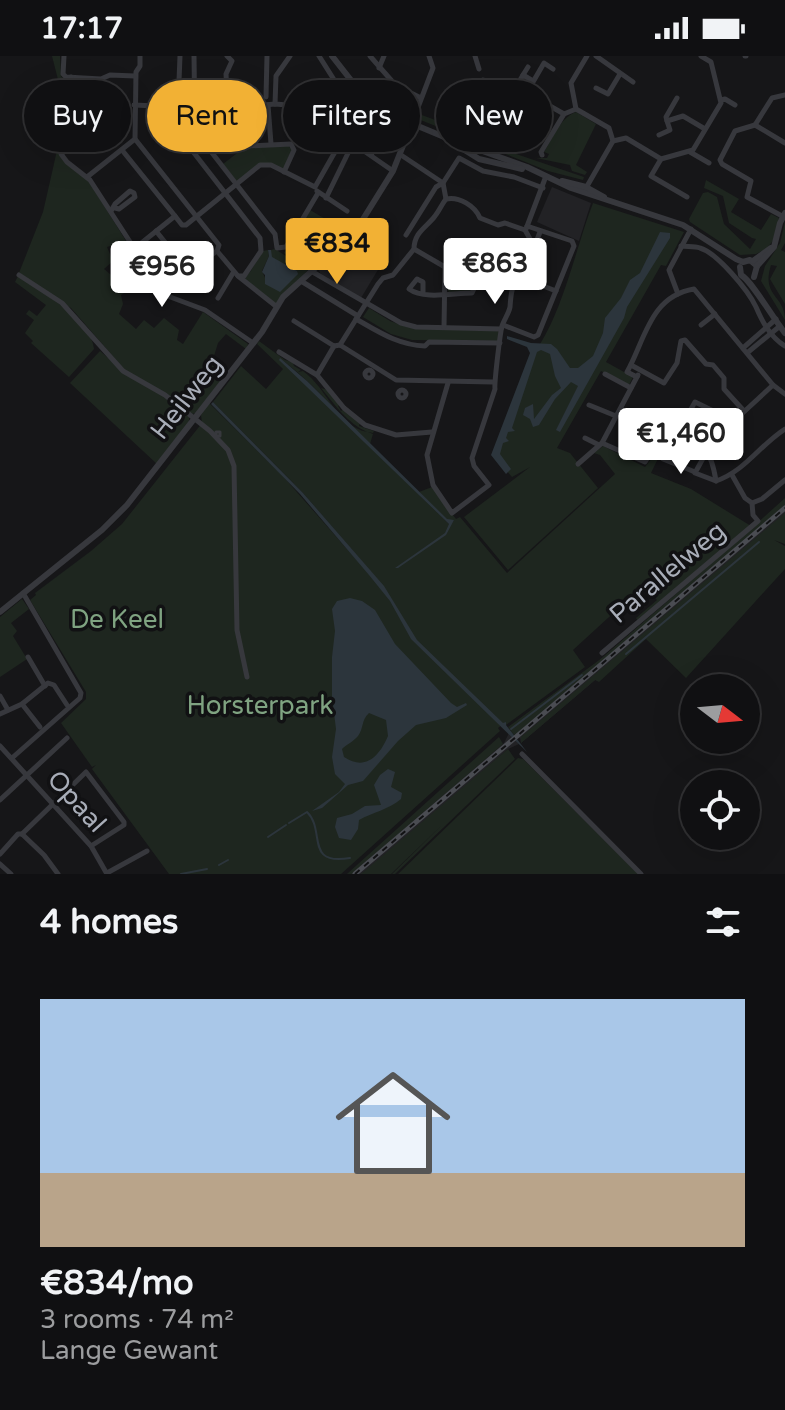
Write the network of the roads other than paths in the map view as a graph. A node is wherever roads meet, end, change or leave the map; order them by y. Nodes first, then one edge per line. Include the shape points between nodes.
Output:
1 (64, 56) edge
2 (140, 56) edge
3 (180, 56) edge
4 (194, 56) edge
5 (227, 56) edge
6 (267, 56) edge
7 (290, 56) edge
8 (319, 56) edge
9 (332, 56) edge
10 (370, 56) edge
11 (384, 56) edge
12 (429, 56) edge
13 (475, 56) edge
14 (596, 56) edge
15 (701, 56) edge
16 (585, 57) edge
17 (713, 59) edge
18 (528, 67) dead end
19 (379, 68) junction
20 (479, 69) dead end
21 (553, 69) dead end
22 (620, 74) junction
23 (523, 75) junction
24 (135, 76) junction
25 (71, 77) junction
26 (179, 80) edge
27 (192, 80) edge
28 (226, 80) edge
29 (266, 80) edge
30 (334, 80) edge
31 (350, 80) edge
32 (391, 80) dead end
33 (520, 80) edge
34 (531, 80) edge
35 (534, 80) edge
36 (633, 82) dead end
37 (267, 86) edge
38 (275, 86) junction
39 (596, 88) dead end
40 (785, 95) edge
41 (421, 98) edge
42 (677, 98) dead end
43 (721, 100) junction
44 (134, 105) junction
45 (147, 105) edge
46 (267, 105) edge
47 (272, 105) junction
48 (283, 105) edge
49 (735, 105) dead end
50 (552, 109) edge
51 (576, 109) junction
52 (564, 114) junction
53 (667, 121) junction
54 (755, 125) junction
55 (420, 127) edge
56 (706, 129) junction
57 (659, 135) dead end
58 (135, 139) junction
59 (613, 141) junction
60 (131, 142) edge
61 (785, 143) edge
62 (271, 144) junction
63 (267, 145) edge
64 (119, 152) edge
65 (124, 152) edge
66 (194, 152) edge
67 (212, 152) edge
68 (336, 152) edge
69 (349, 152) edge
70 (366, 152) edge
71 (373, 152) edge
72 (402, 152) edge
73 (689, 152) junction
74 (371, 155) junction
75 (401, 155) junction
76 (542, 155) dead end
77 (661, 159) junction
78 (709, 163) dead end
79 (393, 171) junction
80 (284, 172) junction
81 (87, 177) junction
82 (549, 178) junction
83 (443, 183) junction
84 (236, 185) junction
85 (543, 188) junction
86 (317, 190) junction
87 (585, 190) junction
88 (226, 193) junction
89 (687, 197) dead end
90 (326, 198) junction
91 (446, 199) junction
92 (347, 211) dead end
93 (175, 216) junction
94 (784, 216) edge
95 (197, 217) junction
96 (526, 228) junction
97 (691, 229) junction
98 (156, 231) junction
99 (540, 232) junction
100 (406, 235) dead end
101 (681, 246) junction
102 (534, 247) junction
103 (134, 248) junction
104 (414, 249) junction
105 (217, 251) junction
106 (755, 263) junction
107 (485, 264) junction
108 (741, 264) junction
109 (445, 267) junction
110 (501, 270) dead end
111 (311, 271) junction
112 (236, 274) junction
113 (19, 275) dead end
114 (751, 278) junction
115 (301, 280) junction
116 (538, 284) dead end
117 (556, 291) junction
118 (423, 294) dead end
119 (444, 294) junction
120 (678, 294) junction
121 (218, 298) dead end
122 (366, 304) junction
123 (277, 307) junction
124 (715, 314) junction
125 (357, 318) junction
126 (294, 321) dead end
127 (701, 325) dead end
128 (780, 325) edge
129 (444, 327) junction
130 (502, 327) junction
131 (769, 330) junction
132 (253, 343) junction
133 (500, 343) junction
134 (337, 346) junction
135 (785, 346) edge
136 (743, 348) junction
137 (279, 352) dead end
138 (605, 374) dead end
139 (638, 374) junction
140 (317, 375) junction
141 (403, 381) junction
142 (493, 382) junction
143 (448, 383) junction
144 (773, 385) junction
145 (631, 388) junction
146 (402, 390) dead end
147 (785, 394) edge
148 (589, 405) dead end
149 (744, 411) junction
150 (616, 416) junction
151 (195, 419) junction
152 (785, 429) edge
153 (432, 432) junction
154 (678, 432) junction
155 (585, 438) dead end
156 (601, 444) junction
157 (707, 450) junction
158 (663, 459) dead end
159 (578, 464) dead end
160 (695, 473) junction
161 (732, 475) junction
162 (785, 480) edge
163 (716, 481) junction
164 (752, 503) junction
165 (23, 593) junction
166 (0, 612) edge
167 (602, 653) dead end
168 (28, 657) dead end
169 (247, 677) dead end
170 (45, 686) junction
171 (0, 696) edge
172 (22, 704) junction
173 (68, 706) junction
174 (8, 710) junction
175 (0, 714) edge
176 (42, 729) junction
177 (67, 738) dead end
178 (0, 746) edge
179 (522, 754) dead end
180 (12, 758) junction
181 (27, 775) junction
182 (0, 800) edge
183 (53, 803) junction
184 (22, 834) junction
185 (91, 846) junction
186 (147, 851) dead end
187 (0, 854) edge
188 (0, 864) edge
189 (11, 874) edge
190 (58, 874) edge
191 (107, 874) edge
192 (641, 874) edge

1 - 25 street via 64,76
2 - 24 street
3 - 26 street
4 - 27 street
5 - 28 street via 232,61
6 - 29 street
7 - 38 street
8 - 30 street
9 - 31 street
10 - 19 street
11 - 19 street
12 - 41 street, Heilweg via 433,66
13 - 20 street
14 - 22 street
15 - 17 street
16 - 51 street via 571,83
17 - 43 street
18 - 23 street
19 - 32 street
21 - 35 street via 544,63
22 - 36 street
22 - 39 street via 608,94
23 - 33 street
23 - 34 street
24 - 25 street
24 - 44 street
25 - 81 street via 69,111 99,115 99,122 61,154
37 - 38 street
38 - 47 street
40 - 54 street via 772,98
42 - 53 street
43 - 49 street
43 - 56 street
44 - 45 street
44 - 58 street
46 - 47 street
47 - 48 street
47 - 62 street
50 - 52 street
51 - 52 street
51 - 59 street via 609,128
52 - 76 street
53 - 56 street via 683,116
53 - 57 street via 670,130
54 - 61 street
54 - 94 street via 735,131 720,160 751,181 747,197
55 - 82 street via 479,159
56 - 73 street
58 - 60 street
58 - 95 street
59 - 77 street via 626,138
59 - 87 street
62 - 63 street
62 - 80 street via 294,147
64 - 81 street
65 - 93 street
66 - 88 street
67 - 84 street
68 - 86 street
69 - 90 street
70 - 74 street
71 - 74 street
72 - 75 street, Heilweg
73 - 77 street
73 - 78 street
74 - 79 street
75 - 79 street, Heilweg
75 - 83 street
77 - 89 street via 651,176
79 - 111 street, Heilweg via 355,232
80 - 84 street via 260,165
80 - 86 street
81 - 103 street via 113,209
82 - 85 street
82 - 87 street
83 - 85 street via 459,158 483,171
83 - 91 street
83 - 100 street
84 - 86 street via 275,234 277,248 286,247
84 - 88 street
85 - 96 street
86 - 90 street
87 - 97 street
88 - 95 street
88 - 112 street via 260,238 261,251 249,270
90 - 92 street
91 - 96 street via 456,198 498,225
91 - 104 street via 425,223
93 - 95 street via 182,225
93 - 98 street
94 - 106 street via 772,251
95 - 105 street via 219,245
96 - 99 street
96 - 102 street
97 - 101 street
97 - 108 street
98 - 103 street
98 - 105 street via 188,271
99 - 102 street
99 - 117 street via 573,243
101 - 120 street via 669,270
101 - 131 street via 699,248 718,259
102 - 130 street via 512,288
103 - 132 street via 130,259 157,292 205,310
104 - 109 street
104 - 122 street via 393,275 383,278
105 - 112 street
106 - 108 street
106 - 114 street
107 - 109 street via 457,250
107 - 110 street
107 - 119 street via 474,292
108 - 114 street via 741,275
109 - 119 street
111 - 115 street, Heilweg
111 - 122 street
112 - 121 street
112 - 123 street
113 - 151 street via 66,307 123,371
114 - 128 street
115 - 123 street, Heilweg
115 - 125 street
116 - 117 street
117 - 130 street via 538,335
118 - 119 street
119 - 129 street
120 - 124 street via 694,289
120 - 139 street via 654,313 642,334 627,372
122 - 125 street
122 - 129 street via 408,325
123 - 132 street, Heilweg
124 - 127 street
124 - 136 street
125 - 133 street via 412,345
125 - 134 street
126 - 134 street
128 - 131 street
129 - 130 street
130 - 133 street
131 - 135 street
131 - 136 street
132 - 151 street, Heilweg
133 - 142 street
134 - 140 street
134 - 141 street
136 - 144 street
137 - 140 street
138 - 145 street
139 - 145 street
139 - 149 street via 664,383 685,340 724,378 724,389
140 - 153 street via 365,425 396,435
141 - 143 street
141 - 146 street
142 - 143 street
142 - 153 street via 492,401 472,458 489,485 452,513 429,472
143 - 153 street
144 - 147 street
144 - 149 street
145 - 150 street
148 - 150 street
149 - 154 street via 734,421 695,402
150 - 156 street
151 - 165 street, Heilweg via 115,519
151 - 169 street via 233,460 237,630
152 - 161 street
154 - 156 street via 661,437 645,462
154 - 157 street
155 - 156 street
156 - 159 street
157 - 160 street
157 - 163 street
158 - 160 street
160 - 163 street
161 - 163 street
161 - 164 street
162 - 164 street
164 - 167 street, Parallelweg via 754,524
165 - 166 street, Heilweg
165 - 173 street via 80,688 80,698
168 - 170 street
170 - 172 street
170 - 173 street via 54,685
171 - 174 street
172 - 174 street
172 - 176 street
173 - 176 street
174 - 175 street
176 - 180 street
177 - 181 street
178 - 180 street, Opaal
179 - 192 street
180 - 181 street, Opaal
181 - 182 street
181 - 183 street, Opaal
183 - 184 street
183 - 185 street, Opaal
183 - 185 street via 89,774 124,825
184 - 187 street
184 - 190 street
185 - 191 street, Opaal
186 - 191 street
188 - 189 street

